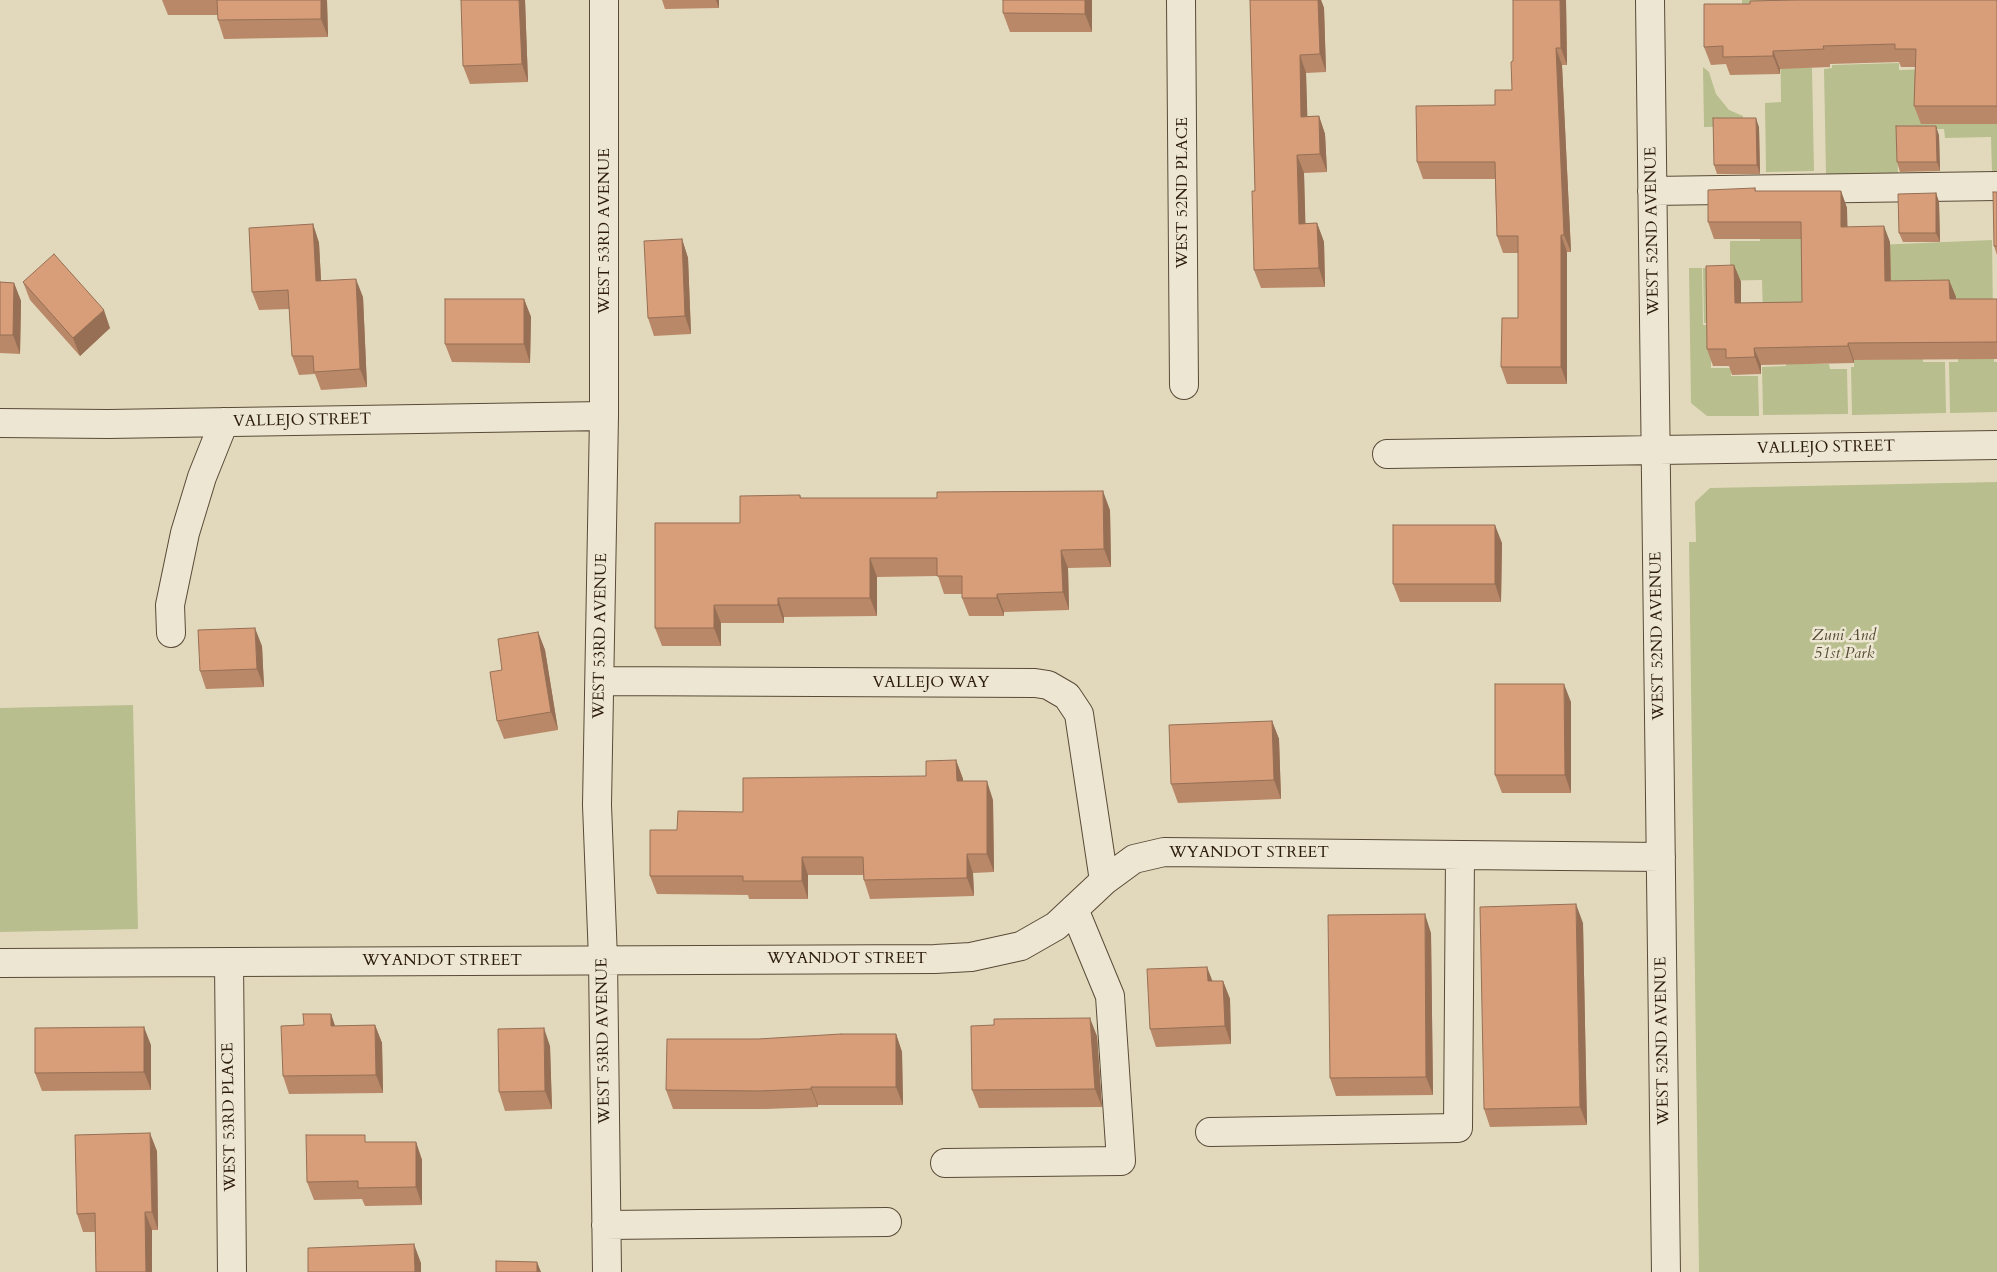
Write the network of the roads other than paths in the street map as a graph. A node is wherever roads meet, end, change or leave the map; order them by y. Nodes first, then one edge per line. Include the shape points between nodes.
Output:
1 (604, 0) edge
2 (1181, 0) edge
3 (1650, 0) edge
4 (1997, 186) edge
5 (1652, 191) junction
6 (1184, 385) dead end
7 (604, 416) junction
8 (224, 422) junction
9 (0, 423) edge
10 (1997, 445) edge
11 (1656, 451) junction
12 (1387, 454) dead end
13 (171, 633) dead end
14 (600, 681) junction
15 (1460, 855) junction
16 (1661, 857) junction
17 (1104, 881) junction
18 (1074, 909) junction
19 (603, 960) junction
20 (229, 962) junction
21 (0, 963) edge
22 (1210, 1132) dead end
23 (945, 1163) dead end
24 (887, 1222) dead end
25 (606, 1224) junction
26 (232, 1272) edge
27 (607, 1272) edge
28 (1666, 1272) edge

1 - 7 street, WEST 53RD AVENUE
2 - 6 street, WEST 52ND PLACE
3 - 5 street, WEST 52ND AVENUE
4 - 5 street
5 - 11 street, WEST 52ND AVENUE
7 - 8 street, VALLEJO STREET
7 - 14 street, WEST 53RD AVENUE
8 - 9 street, VALLEJO STREET
8 - 13 street via 202,477 185,533 170,606
10 - 11 street, VALLEJO STREET
11 - 12 street, VALLEJO STREET
11 - 16 street, WEST 52ND AVENUE
14 - 17 street, VALLEJO WAY via 1048,685 1067,696 1079,714
14 - 19 street, WEST 53RD AVENUE via 597,805
15 - 16 street, WYANDOT STREET
15 - 17 street, WYANDOT STREET via 1164,852 1134,859
15 - 22 street via 1458,1128
16 - 28 street, WEST 52ND AVENUE
17 - 18 street, WYANDOT STREET
18 - 19 street, WYANDOT STREET via 1056,926 1021,946 971,957 936,960
18 - 23 street via 1110,996 1121,1161
19 - 20 street, WYANDOT STREET
19 - 25 street, WEST 53RD AVENUE
20 - 21 street, WYANDOT STREET
20 - 26 street, WEST 53RD PLACE
24 - 25 street
25 - 27 street, WEST 53RD AVENUE

